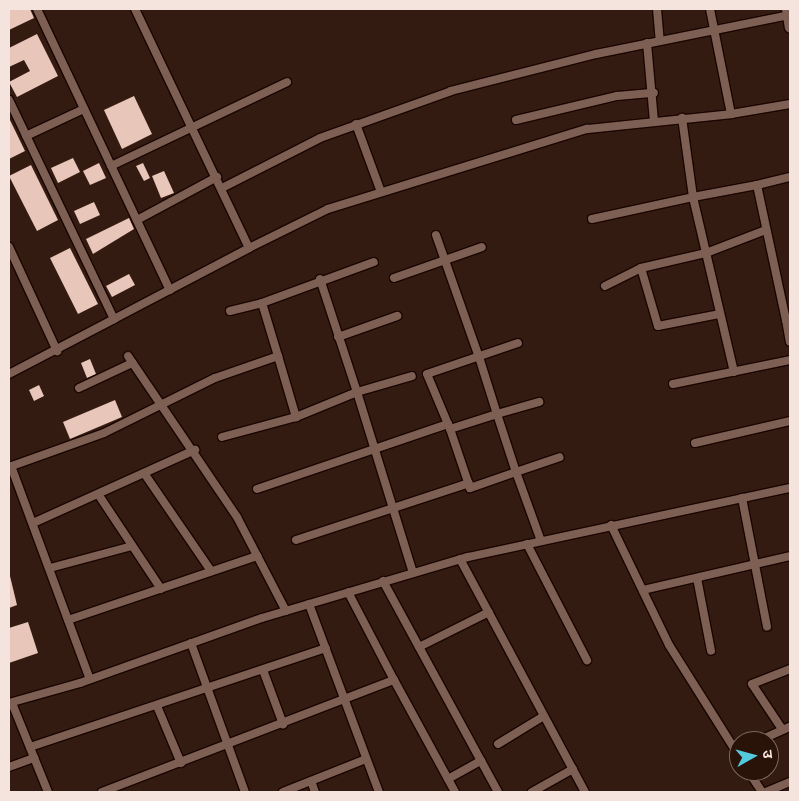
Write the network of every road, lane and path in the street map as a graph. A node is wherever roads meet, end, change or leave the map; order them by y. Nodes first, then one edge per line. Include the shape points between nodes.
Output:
1 (38, 9) edge
2 (135, 9) edge
3 (657, 9) edge
4 (710, 9) edge
5 (788, 13) edge
6 (790, 27) edge
7 (714, 29) junction
8 (660, 40) junction
9 (647, 43) junction
10 (287, 82) dead end
11 (654, 93) junction
12 (9, 100) edge
13 (790, 104) edge
14 (84, 109) junction
15 (731, 114) junction
16 (682, 118) junction
17 (516, 120) dead end
18 (654, 121) junction
19 (356, 124) junction
20 (191, 128) junction
21 (26, 136) junction
22 (111, 166) junction
23 (216, 177) junction
24 (790, 177) edge
25 (757, 185) junction
26 (222, 188) junction
27 (381, 192) junction
28 (694, 197) junction
29 (592, 218) dead end
30 (137, 220) junction
31 (766, 230) junction
32 (436, 235) dead end
33 (482, 247) dead end
34 (249, 248) junction
35 (10, 252) edge
36 (706, 253) junction
37 (445, 260) junction
38 (374, 262) dead end
39 (641, 268) junction
40 (394, 278) dead end
41 (320, 279) junction
42 (605, 286) dead end
43 (170, 290) junction
44 (262, 303) junction
45 (230, 311) dead end
46 (719, 314) junction
47 (397, 316) dead end
48 (114, 319) junction
49 (788, 320) edge
50 (338, 337) junction
51 (790, 342) edge
52 (518, 343) dead end
53 (57, 351) junction
54 (278, 356) junction
55 (479, 357) junction
56 (790, 360) edge
57 (734, 372) junction
58 (9, 374) edge
59 (412, 376) dead end
60 (673, 384) dead end
61 (79, 388) dead end
62 (357, 392) junction
63 (539, 402) dead end
64 (162, 404) junction
65 (497, 414) junction
66 (296, 417) junction
67 (790, 421) edge
68 (449, 427) junction
69 (222, 437) dead end
70 (695, 443) dead end
71 (374, 449) junction
72 (195, 450) junction
73 (560, 457) dead end
74 (10, 466) edge
75 (516, 472) junction
76 (144, 473) junction
77 (469, 483) junction
78 (790, 488) edge
79 (258, 489) dead end
80 (98, 494) junction
81 (742, 498) junction
82 (393, 506) junction
83 (33, 523) junction
84 (611, 524) junction
85 (296, 540) dead end
86 (541, 541) junction
87 (527, 544) junction
88 (132, 546) junction
89 (257, 556) junction
90 (790, 556) edge
91 (460, 560) junction
92 (756, 564) junction
93 (50, 568) junction
94 (211, 571) junction
95 (413, 573) junction
96 (697, 578) junction
97 (383, 581) junction
98 (161, 589) junction
99 (643, 590) junction
100 (348, 592) junction
101 (309, 604) junction
102 (286, 611) junction
103 (489, 612) junction
104 (68, 620) junction
105 (767, 627) dead end
106 (192, 643) junction
107 (419, 647) junction
108 (326, 648) junction
109 (711, 651) dead end
110 (587, 660) dead end
111 (790, 669) edge
112 (263, 670) junction
113 (90, 679) junction
114 (394, 680) junction
115 (207, 690) junction
116 (344, 700) junction
117 (10, 703) edge
118 (158, 706) junction
119 (542, 717) junction
120 (283, 724) junction
121 (790, 727) edge
122 (782, 729) junction
123 (778, 731) edge
124 (729, 739) edge
125 (498, 744) dead end
126 (227, 746) junction
127 (30, 747) junction
128 (34, 758) junction
129 (366, 759) junction
130 (481, 762) junction
131 (181, 763) junction
132 (9, 767) edge
133 (573, 769) junction
134 (448, 779) junction
135 (311, 781) junction
136 (755, 781) edge
137 (790, 782) edge
138 (48, 792) edge
139 (102, 792) edge
140 (244, 792) edge
141 (283, 792) edge
142 (315, 792) edge
143 (378, 792) edge
144 (455, 792) edge
145 (498, 792) edge
146 (532, 792) edge
147 (585, 792) edge
148 (762, 792) edge
149 (766, 792) edge

1 - 14 street
2 - 20 street
3 - 8 street
4 - 7 street
5 - 6 main road
5 - 7 street
7 - 8 street
7 - 15 street
8 - 9 street
9 - 11 street
9 - 19 street via 451,91
10 - 20 street
11 - 17 street via 617,96
11 - 18 street
12 - 21 street
13 - 15 street
14 - 21 street
14 - 22 street
15 - 16 street
16 - 18 street
16 - 28 street
18 - 27 street via 587,129
19 - 26 street
19 - 27 street
20 - 22 street
20 - 23 street
21 - 48 street
22 - 30 street
23 - 26 street
23 - 30 street
24 - 25 street
25 - 28 street
25 - 31 street
26 - 34 street
27 - 34 street via 328,209
28 - 29 street
28 - 36 street
30 - 43 street
31 - 36 street
31 - 49 street
32 - 37 street
33 - 37 street
34 - 43 street
35 - 53 street
36 - 39 street
36 - 46 street
37 - 40 street
37 - 55 street
38 - 41 street
39 - 42 street
39 - 46 street via 658,326
41 - 44 street
41 - 50 street
43 - 48 street
44 - 45 street
44 - 54 street
46 - 57 street
47 - 50 street
48 - 53 street
49 - 51 street
50 - 62 street
52 - 55 street
53 - 58 street
54 - 64 street via 215,378
54 - 66 street
55 - 65 street
55 - 68 street via 428,374
56 - 57 street
57 - 60 street
59 - 62 street
61 - 64 street via 130,360
62 - 66 street
62 - 71 street
63 - 65 street
64 - 72 street
64 - 74 street via 104,433
65 - 68 street
65 - 75 street
66 - 69 street
67 - 70 street
68 - 71 street
68 - 77 street
71 - 79 street
71 - 82 street
72 - 76 street
72 - 89 street
73 - 75 street
74 - 83 street
75 - 77 street via 470,488
75 - 86 street
76 - 80 street
76 - 94 street
77 - 82 street
78 - 81 street
80 - 83 street
80 - 88 street
81 - 84 street
81 - 92 street
82 - 85 street
82 - 95 street
83 - 93 street
84 - 86 street
84 - 99 street
86 - 87 street
87 - 91 street
87 - 110 street
88 - 93 street
88 - 98 street
89 - 94 street
89 - 102 street
90 - 92 street
91 - 95 street
91 - 103 street
92 - 96 street
92 - 105 street
93 - 104 street
94 - 98 street
95 - 97 street
96 - 99 street
96 - 109 street
97 - 100 street
97 - 107 street
98 - 104 street
99 - 124 street via 669,645
100 - 101 street
100 - 114 street
101 - 102 street
101 - 108 street
102 - 106 street
103 - 107 street
103 - 119 street
104 - 113 street
106 - 113 street
106 - 115 street
107 - 130 street
108 - 112 street
108 - 116 street
111 - 122 street via 752,684
112 - 115 street
112 - 120 street
113 - 117 street
114 - 116 street
114 - 134 street
115 - 118 street
115 - 126 street
116 - 120 street
116 - 129 street
117 - 127 street
118 - 127 street
118 - 131 street
119 - 125 street
119 - 133 street
120 - 126 street
121 - 122 street
122 - 123 street
126 - 131 street
126 - 140 street
127 - 128 street
128 - 132 street
128 - 138 street
129 - 135 street
129 - 143 street
130 - 134 street
130 - 145 street
131 - 139 street
133 - 146 street
133 - 147 street
134 - 144 street
135 - 141 street
135 - 142 street
136 - 148 street
137 - 149 street

